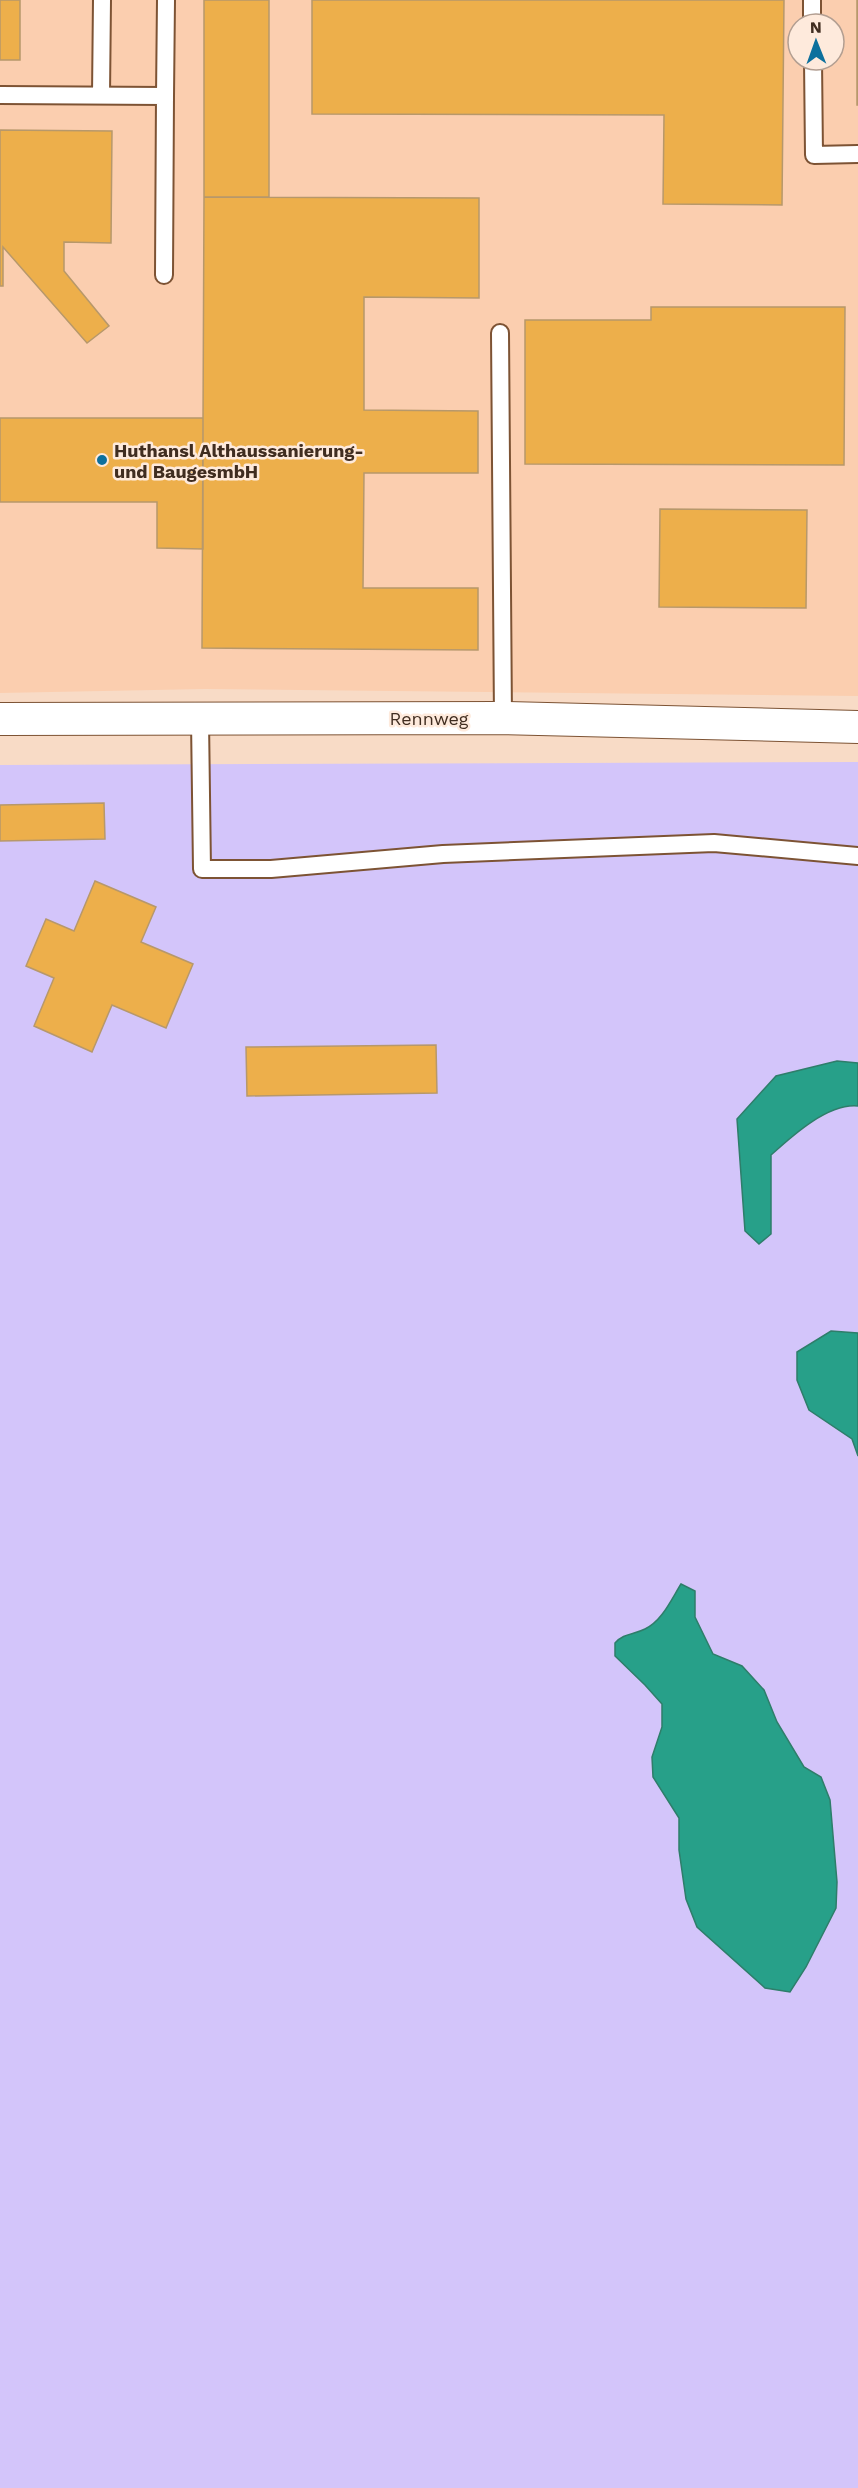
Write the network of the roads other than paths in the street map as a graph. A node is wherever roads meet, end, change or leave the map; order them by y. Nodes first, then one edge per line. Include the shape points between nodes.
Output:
1 (102, 0) edge
2 (166, 0) edge
3 (813, 72) edge
4 (0, 95) edge
5 (101, 95) junction
6 (165, 96) junction
7 (858, 154) edge
8 (164, 274) dead end
9 (500, 333) dead end
10 (502, 718) junction
11 (0, 719) edge
12 (200, 720) junction
13 (858, 727) edge
14 (858, 856) edge

1 - 5 lane
2 - 6 lane
3 - 7 lane via 814,155
4 - 5 lane
5 - 6 lane
6 - 8 lane
9 - 10 lane
10 - 12 street, Rennweg
10 - 13 street, Rennweg
11 - 12 street, Rennweg
12 - 14 lane via 202,869 271,869 443,854 714,843

